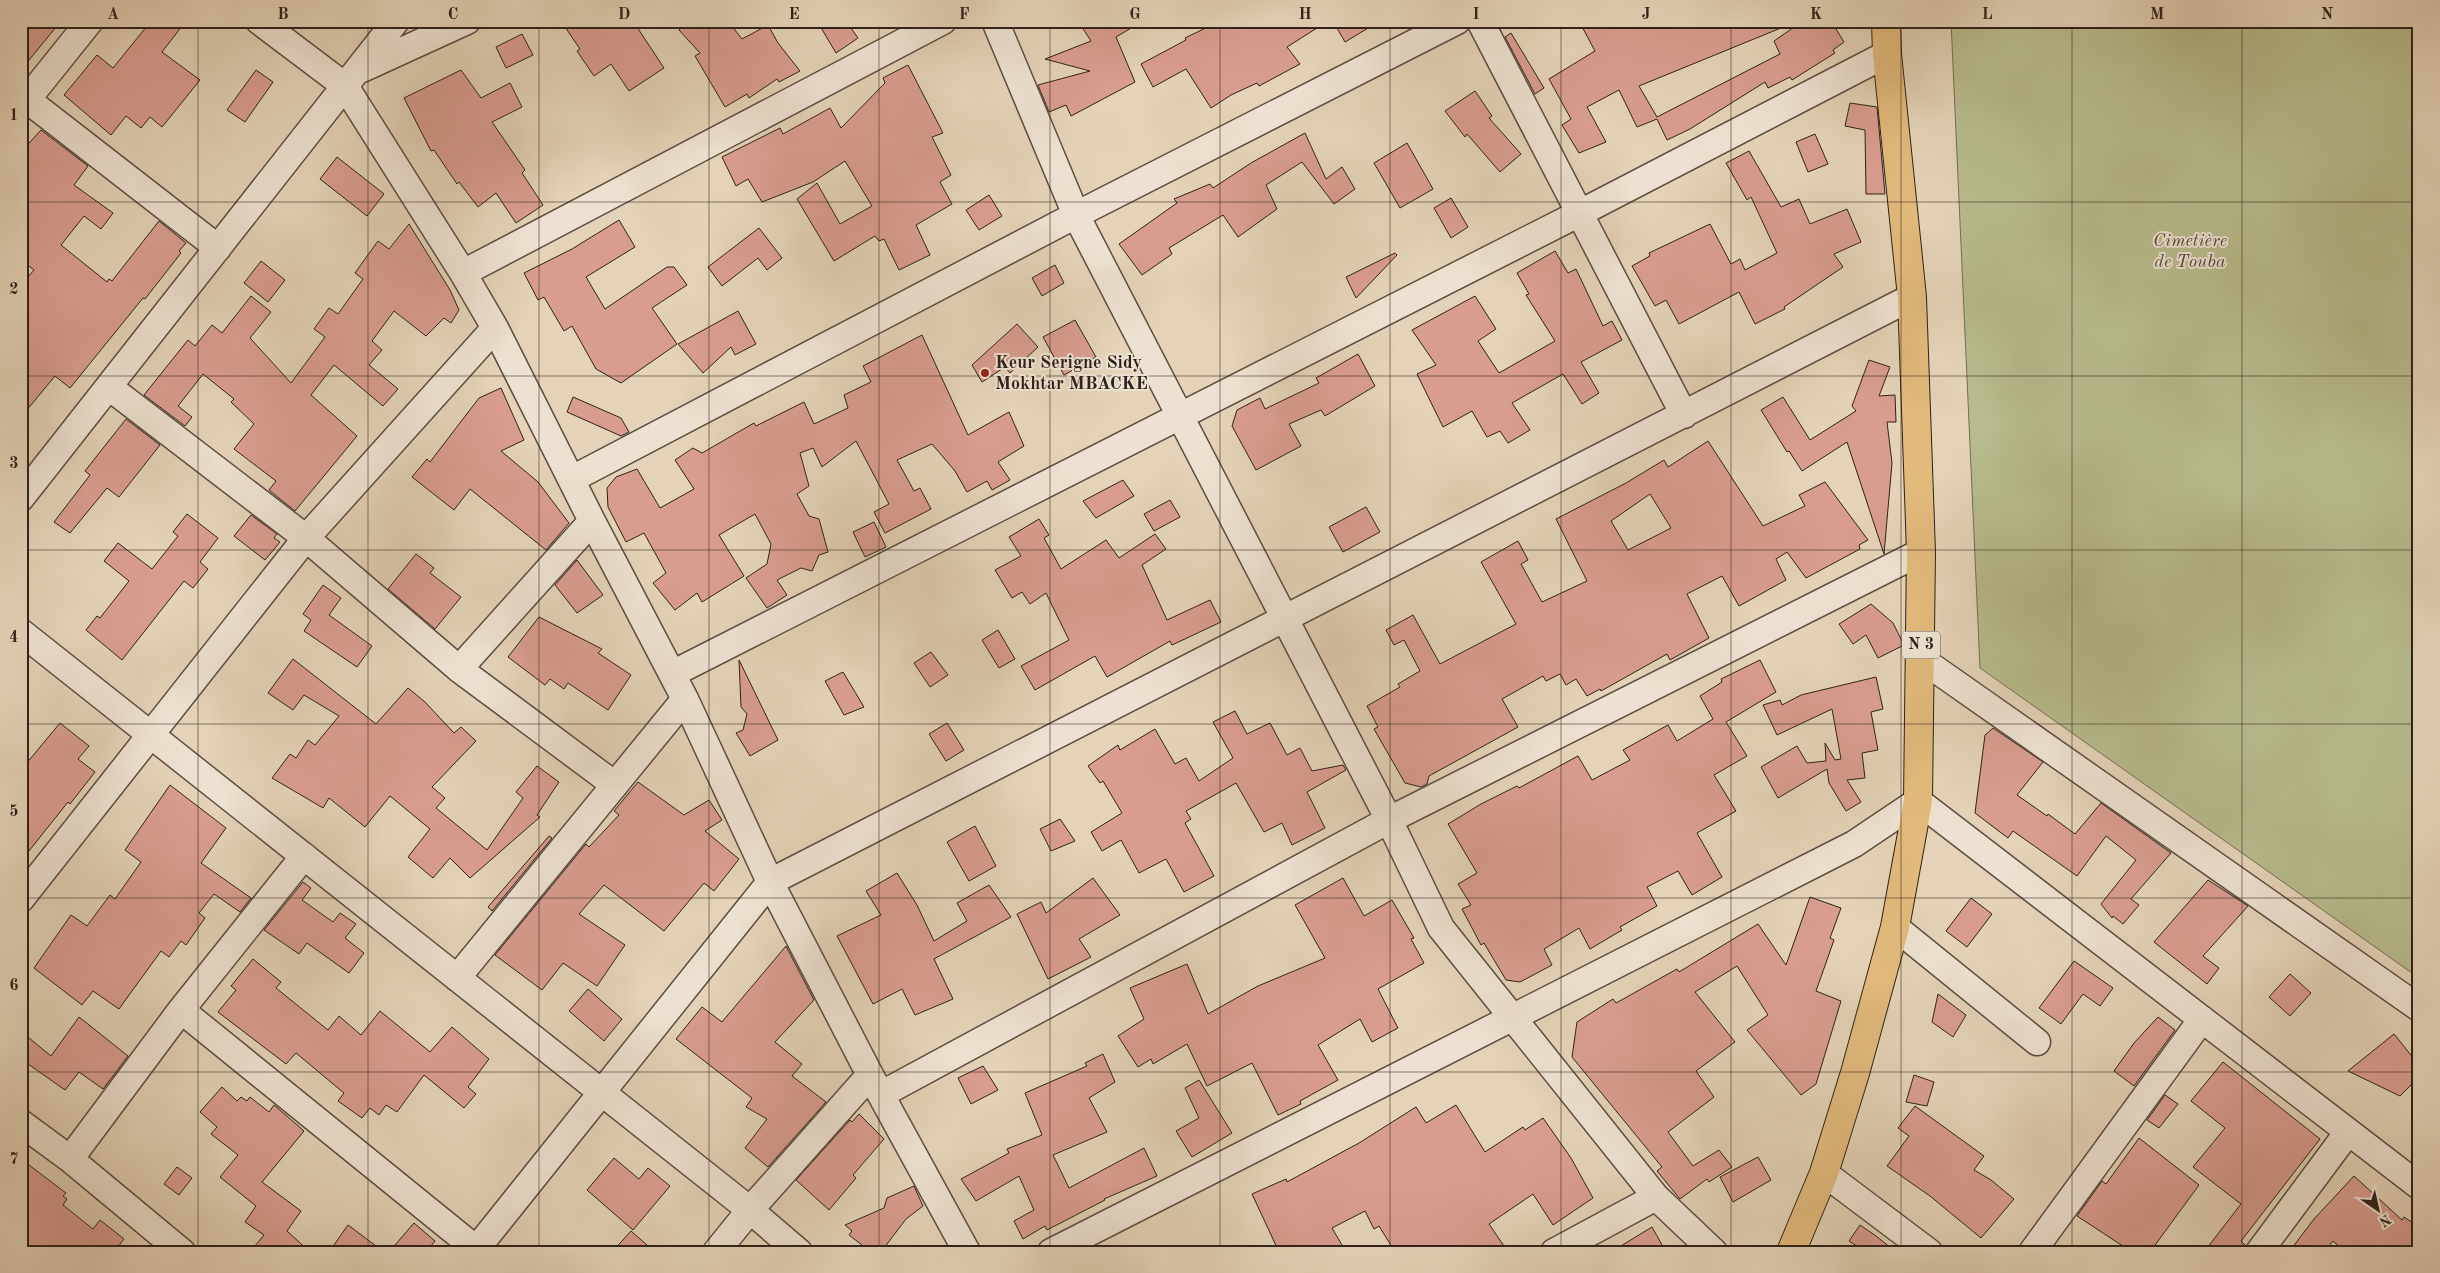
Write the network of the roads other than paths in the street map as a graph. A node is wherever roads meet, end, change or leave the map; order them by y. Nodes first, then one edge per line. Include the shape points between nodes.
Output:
1 (90, 21) edge
2 (259, 21) edge
3 (396, 21) edge
4 (467, 21) edge
5 (943, 21) edge
6 (995, 21) edge
7 (1457, 21) edge
8 (1480, 21) edge
9 (1886, 21) edge
10 (1887, 54) junction
11 (351, 78) junction
12 (23, 101) edge
13 (1580, 213) junction
14 (1076, 215) junction
15 (218, 248) junction
16 (463, 273) junction
17 (1912, 297) junction
18 (495, 328) junction
19 (110, 387) junction
20 (1180, 416) junction
21 (1684, 416) junction
22 (572, 479) junction
23 (21, 498) edge
24 (592, 521) junction
25 (306, 538) junction
26 (1921, 552) junction
27 (1285, 618) junction
28 (21, 632) edge
29 (1921, 659) junction
30 (460, 669) junction
31 (672, 674) junction
32 (685, 699) junction
33 (149, 735) junction
34 (615, 785) junction
35 (1918, 801) junction
36 (1389, 820) junction
37 (304, 856) junction
38 (770, 882) junction
39 (21, 898) edge
40 (1895, 927) junction
41 (457, 978) junction
42 (2419, 1008) edge
43 (181, 1010) junction
44 (1514, 1016) junction
45 (2202, 1019) junction
46 (2037, 1042) dead end
47 (876, 1084) junction
48 (601, 1093) junction
49 (21, 1123) edge
50 (2348, 1132) junction
51 (70, 1159) junction
52 (1824, 1173) junction
53 (2419, 1186) edge
54 (1656, 1197) junction
55 (750, 1210) junction
56 (475, 1250) edge
57 (182, 1252) edge
58 (716, 1252) edge
59 (799, 1252) edge
60 (967, 1252) edge
61 (1051, 1252) edge
62 (1554, 1252) edge
63 (1714, 1252) edge
64 (1790, 1252) edge
65 (1929, 1252) edge
66 (2032, 1252) edge
67 (2259, 1252) edge

1 - 12 street
2 - 11 street
3 - 11 street
4 - 11 street
5 - 16 street
6 - 14 street
7 - 14 street
8 - 13 street
9 - 10 main road, N 3
10 - 13 street
10 - 17 main road, N 3
11 - 15 street
11 - 16 street
12 - 15 street
13 - 20 street
13 - 21 street
14 - 20 street
14 - 22 street
15 - 19 street
16 - 18 street
17 - 21 street
17 - 26 main road, N 3
18 - 22 street
18 - 25 street
19 - 23 street
19 - 25 street
20 - 27 street
20 - 31 street
21 - 27 street
22 - 24 street
24 - 30 street
24 - 31 street
25 - 30 street
25 - 33 street
26 - 29 main road, N 3
26 - 36 street
27 - 36 street
27 - 38 street
28 - 33 street
29 - 35 main road, N 3
29 - 42 street
30 - 34 street
31 - 32 street
32 - 34 street
32 - 38 street
33 - 37 street
33 - 39 street
34 - 41 street
35 - 40 main road, N 3
35 - 44 street via 1854,844
35 - 45 street
36 - 44 street via 1441,928
36 - 47 street
37 - 41 street
37 - 43 street
38 - 47 street
38 - 48 street
40 - 46 street
40 - 52 main road, N 3
41 - 48 street
43 - 51 street
43 - 56 street
44 - 54 street
44 - 61 street
45 - 50 street
45 - 66 street
47 - 55 street
47 - 60 street
48 - 55 street
48 - 56 street
49 - 51 street
50 - 53 street
50 - 67 street
51 - 57 street
52 - 64 main road, N 3
52 - 65 street
54 - 62 street
54 - 63 street
55 - 58 street
55 - 59 street

